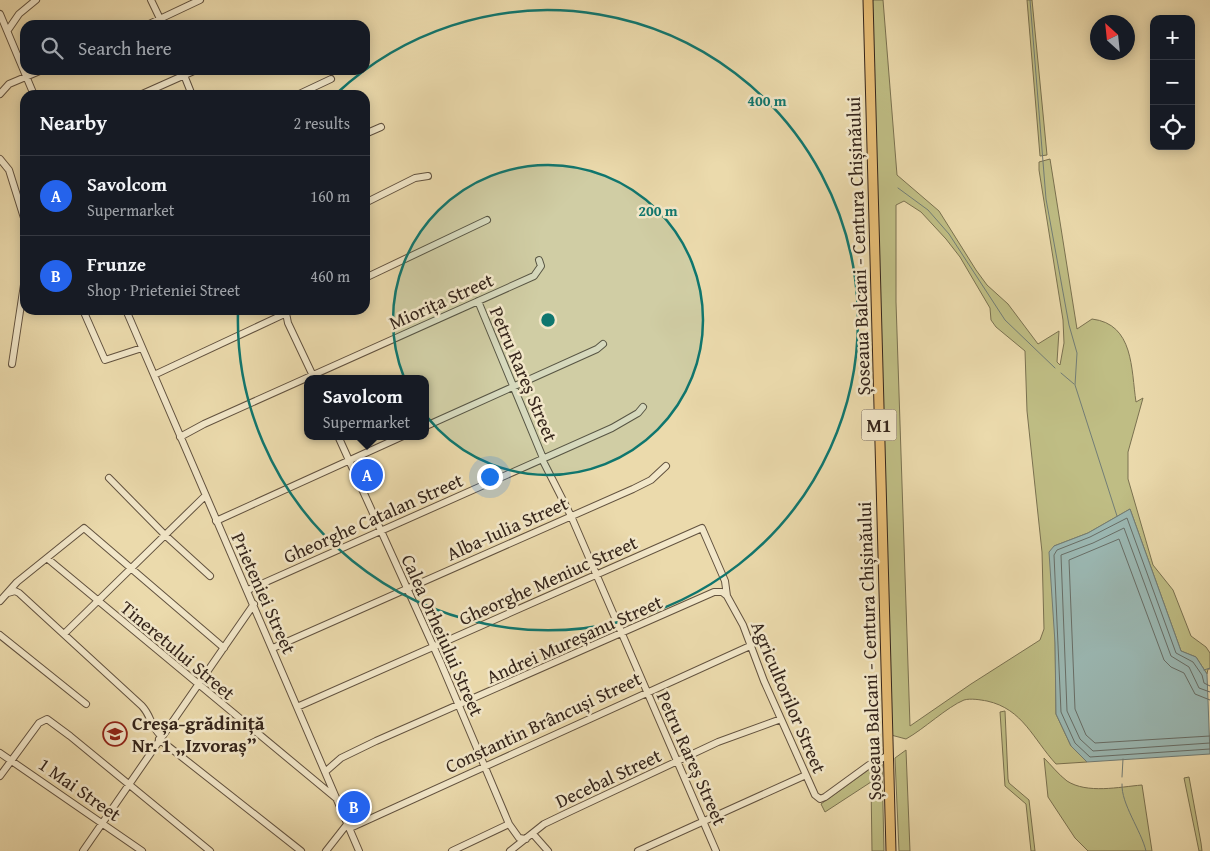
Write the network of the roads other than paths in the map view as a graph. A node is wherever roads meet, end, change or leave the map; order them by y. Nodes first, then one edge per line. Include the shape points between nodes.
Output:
1 (36, 0) edge
2 (151, 0) edge
3 (200, 0) edge
4 (868, 0) edge
5 (0, 14) edge
6 (160, 20) edge
7 (165, 20) edge
8 (8, 30) junction
9 (20, 61) edge
10 (31, 75) edge
11 (179, 75) edge
12 (184, 75) edge
13 (26, 77) junction
14 (332, 79) dead end
15 (32, 90) edge
16 (150, 90) edge
17 (190, 90) edge
18 (308, 90) edge
19 (0, 94) edge
20 (381, 127) dead end
21 (370, 132) edge
22 (0, 159) edge
23 (428, 176) dead end
24 (370, 201) edge
25 (20, 205) edge
26 (487, 220) dead end
27 (539, 260) dead end
28 (370, 276) edge
29 (478, 302) junction
30 (20, 311) edge
31 (85, 315) edge
32 (128, 315) edge
33 (280, 315) edge
34 (288, 315) edge
35 (603, 344) dead end
36 (142, 348) junction
37 (12, 364) dead end
38 (154, 375) junction
39 (313, 375) edge
40 (318, 375) edge
41 (304, 381) edge
42 (513, 387) junction
43 (643, 407) dead end
44 (429, 425) edge
45 (180, 437) junction
46 (340, 440) edge
47 (394, 440) edge
48 (542, 458) junction
49 (348, 460) junction
50 (666, 466) dead end
51 (109, 478) dead end
52 (205, 496) junction
53 (571, 516) junction
54 (216, 521) junction
55 (702, 528) joint
56 (380, 531) junction
57 (166, 536) junction
58 (48, 559) junction
59 (131, 569) junction
60 (210, 576) dead end
61 (595, 576) junction
62 (248, 590) junction
63 (407, 590) junction
64 (7, 594) junction
65 (727, 596) junction
66 (0, 601) edge
67 (97, 602) junction
68 (254, 604) junction
69 (64, 633) junction
70 (0, 635) edge
71 (620, 635) junction
72 (750, 646) junction
73 (433, 647) junction
74 (224, 648) junction
75 (273, 648) junction
76 (197, 685) junction
77 (646, 692) junction
78 (86, 704) dead end
79 (458, 706) junction
80 (297, 707) junction
81 (780, 719) junction
82 (160, 737) junction
83 (0, 753) edge
84 (889, 755) junction
85 (11, 760) junction
86 (676, 762) junction
87 (485, 766) junction
88 (325, 772) junction
89 (806, 775) junction
90 (0, 776) edge
91 (129, 785) junction
92 (338, 800) junction
93 (702, 821) junction
94 (102, 823) junction
95 (509, 824) junction
96 (349, 825) junction
97 (532, 834) junction
98 (526, 839) junction
99 (83, 851) edge
100 (142, 851) edge
101 (210, 851) edge
102 (301, 851) edge
103 (326, 851) edge
104 (359, 851) edge
105 (452, 851) edge
106 (510, 851) edge
107 (548, 851) edge
108 (638, 851) edge
109 (716, 851) edge
110 (891, 851) edge

1 - 8 street via 19,14
2 - 6 street
3 - 7 street
4 - 84 highway, Șoseaua Balcani - Centura Chișinăului / M1
5 - 8 street
8 - 9 street
10 - 13 street
11 - 16 street
12 - 17 street
13 - 15 street
13 - 19 street via 9,84
14 - 18 street
20 - 21 street
22 - 25 street via 9,170
23 - 24 street via 416,178
26 - 28 street
27 - 29 street, Miorița Street via 541,266 534,276
29 - 40 street, Miorița Street
29 - 42 street, Petru Rareș Street
30 - 37 street
31 - 36 street via 105,360
32 - 36 street, Prieteniei Street
33 - 38 street
34 - 39 street via 288,323
35 - 42 street
36 - 38 street, Prieteniei Street
38 - 45 street, Prieteniei Street
41 - 45 street, Miorița Street
42 - 44 street
42 - 48 street, Petru Rareș Street
43 - 48 street, Gheorghe Catalan Street via 612,428
45 - 52 street, Prieteniei Street
46 - 49 street, Calea Orheiului Street
47 - 49 street
48 - 53 street, Petru Rareș Street
48 - 56 street, Gheorghe Catalan Street
49 - 54 street
49 - 56 street, Calea Orheiului Street
50 - 53 street, Alba-Iulia Street via 645,483
51 - 57 street
52 - 54 street, Prieteniei Street
52 - 57 street
53 - 61 street, Petru Rareș Street
53 - 63 street, Alba-Iulia Street
54 - 62 street, Prieteniei Street
55 - 61 street, Gheorghe Meniuc Street
55 - 65 street, Agricultorilor Street via 725,582
56 - 62 street, Gheorghe Catalan Street
56 - 63 street, Calea Orheiului Street
57 - 59 street
57 - 60 street
58 - 59 street via 84,528
58 - 64 street via 17,582
58 - 67 street, Tineretului Street
59 - 67 street
59 - 74 street
61 - 71 street, Petru Rareș Street
61 - 73 street, Gheorghe Meniuc Street
62 - 68 street, Prieteniei Street
63 - 73 street, Calea Orheiului Street
63 - 75 street, Alba-Iulia Street
64 - 66 street
64 - 69 street via 19,593
65 - 71 street, Andrei Mureșanu Street via 718,591
65 - 72 street, Agricultorilor Street
67 - 69 street
67 - 76 street, Tineretului Street
68 - 74 street
68 - 75 street, Prieteniei Street
69 - 82 street via 142,706
70 - 78 street
71 - 77 street, Petru Rareș Street
71 - 79 street, Andrei Mureșanu Street
72 - 77 street, Constantin Brâncuși Street
72 - 81 street, Agricultorilor Street
73 - 79 street, Calea Orheiului Street
73 - 80 street, Gheorghe Meniuc Street
74 - 76 street
75 - 80 street, Prieteniei Street
76 - 82 street
76 - 92 street, Tineretului Street
77 - 86 street, Petru Rareș Street
77 - 87 street, Constantin Brâncuși Street
79 - 87 street, Calea Orheiului Street
79 - 88 street, Andrei Mureșanu Street via 341,758
80 - 88 street, Prieteniei Street
81 - 86 street, Decebal Street
81 - 89 street, Agricultorilor Street
82 - 91 street
82 - 102 street
83 - 85 street, 1 Mai Street
84 - 89 street, Agricultorilor Street via 869,765 825,798 815,795
84 - 110 highway, Șoseaua Balcani - Centura Chișinăului / M1
85 - 90 street
85 - 91 street via 44,719 70,736
85 - 94 street, 1 Mai Street
86 - 93 street, Petru Rareș Street
86 - 97 street, Decebal Street via 544,824
87 - 95 street, Calea Orheiului Street
87 - 96 street, Constantin Brâncuși Street
88 - 92 street, Prieteniei Street
89 - 93 street
91 - 94 street
91 - 101 street
92 - 96 street, Prieteniei Street
93 - 108 street
93 - 109 street, Petru Rareș Street
94 - 99 street
94 - 100 street, 1 Mai Street
95 - 98 street, Calea Orheiului Street via 519,838
95 - 105 street
96 - 103 street
96 - 104 street, Prieteniei Street
97 - 98 street
97 - 107 street
98 - 106 street

